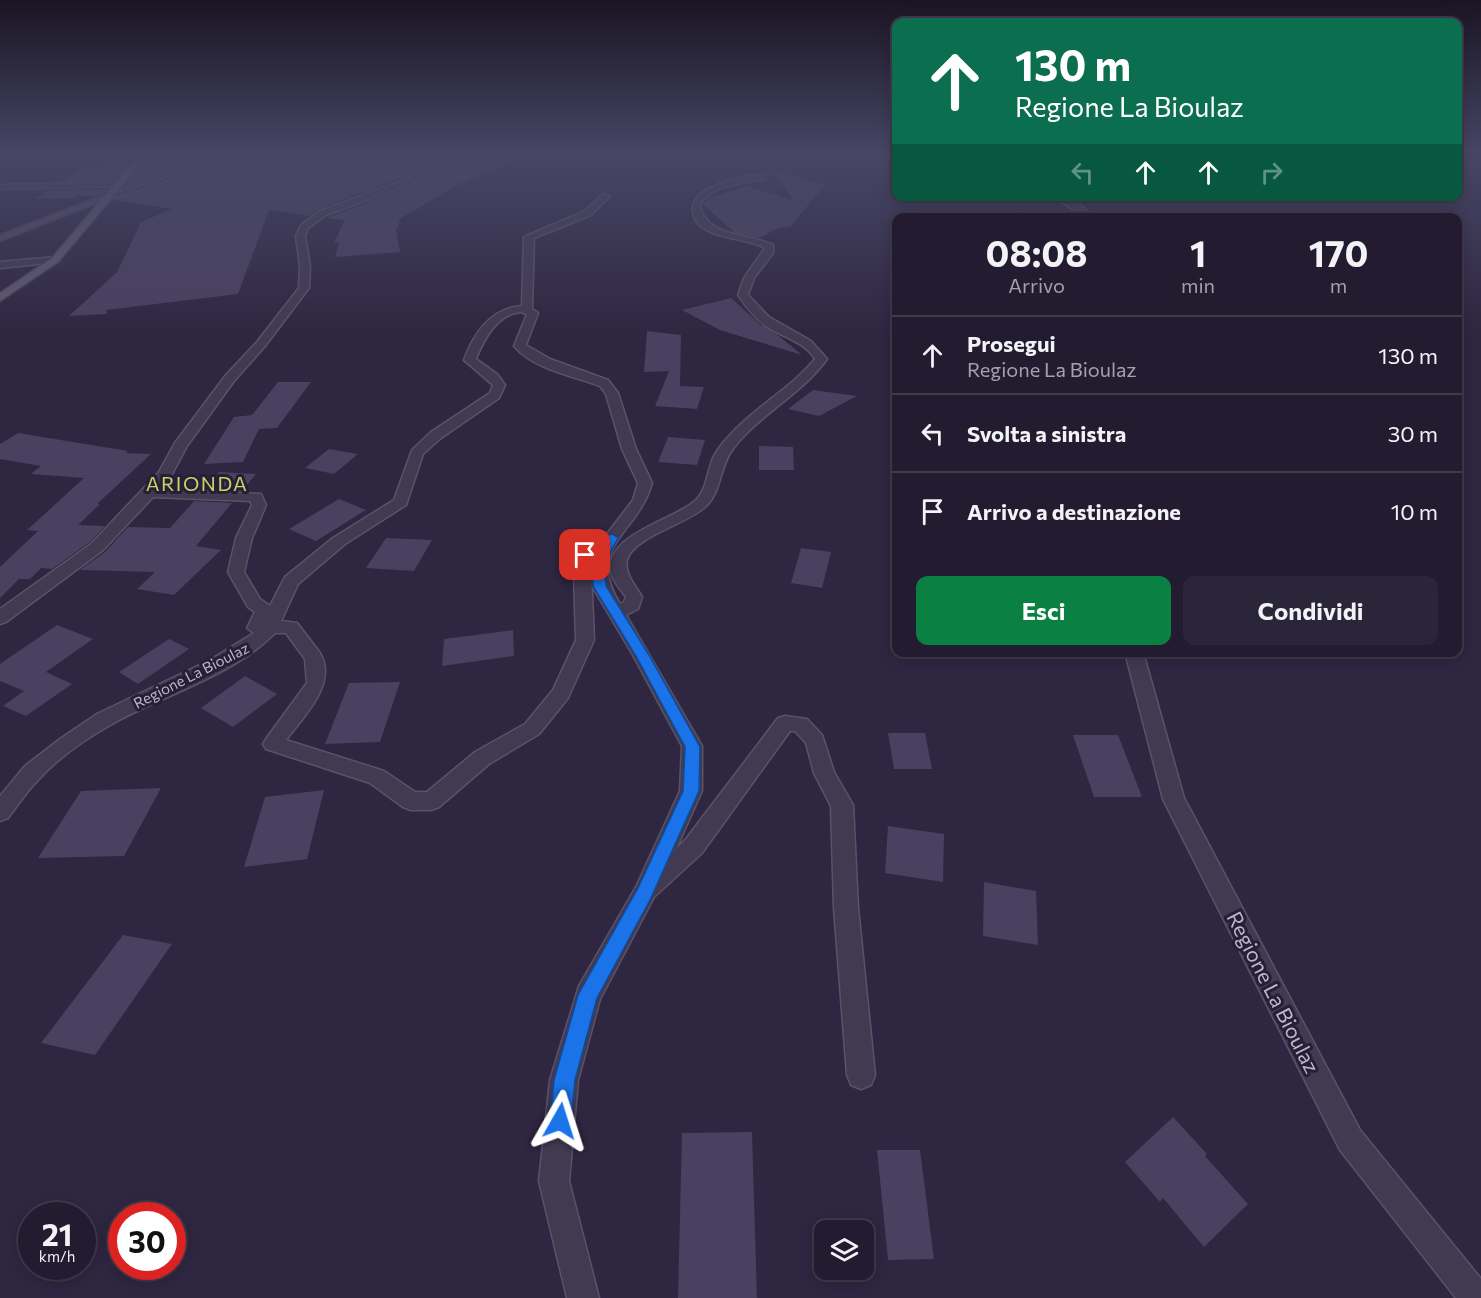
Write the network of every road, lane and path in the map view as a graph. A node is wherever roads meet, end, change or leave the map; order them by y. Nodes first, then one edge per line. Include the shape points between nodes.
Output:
1 (66, 213) edge
2 (96, 213) edge
3 (324, 213) edge
4 (588, 213) edge
5 (697, 213) edge
6 (0, 238) edge
7 (55, 260) junction
8 (0, 265) edge
9 (0, 298) edge
10 (527, 309) junction
11 (148, 492) junction
12 (612, 538) junction
13 (617, 613) junction
14 (0, 618) edge
15 (271, 627) junction
16 (1135, 657) edge
17 (0, 812) edge
18 (644, 894) junction
19 (861, 1075) dead end
20 (583, 1298) edge
21 (1476, 1298) edge

1 - 6 street
2 - 7 main road
3 - 11 street via 307,222 300,232 304,288 202,414 165,474
4 - 10 street via 529,237
5 - 13 street via 708,227 770,248 749,278 743,295 773,326 808,344 821,359 739,431 722,454 714,485 700,505 634,539 622,553 617,567 621,581 634,597 632,605
7 - 8 street
7 - 9 main road
10 - 12 street via 533,313 520,346 546,362 604,383 618,406 629,449 645,483 640,500
10 - 15 street, Regione La Bioulaz via 512,309 495,319 477,339 472,352 470,360 500,385 495,395 436,435 417,453 401,502 339,541 291,580
11 - 14 street via 97,547
11 - 15 street via 256,497 259,505 244,538 236,572 254,603 264,610 256,628
12 - 13 street via 598,564 600,586
12 - 15 street via 596,543 585,555 585,640 561,693 532,729 482,758 431,801 411,801 377,777 273,744 316,684 314,658 291,627
13 - 18 street via 692,747 691,791
15 - 17 street, Regione La Bioulaz via 256,642 104,719 67,744 32,772
16 - 21 street, Regione La Bioulaz via 1174,799 1350,1140
18 - 19 street via 694,846 784,723 800,724 815,740 824,773 842,805 846,908
18 - 20 street via 588,995 564,1080 554,1181

